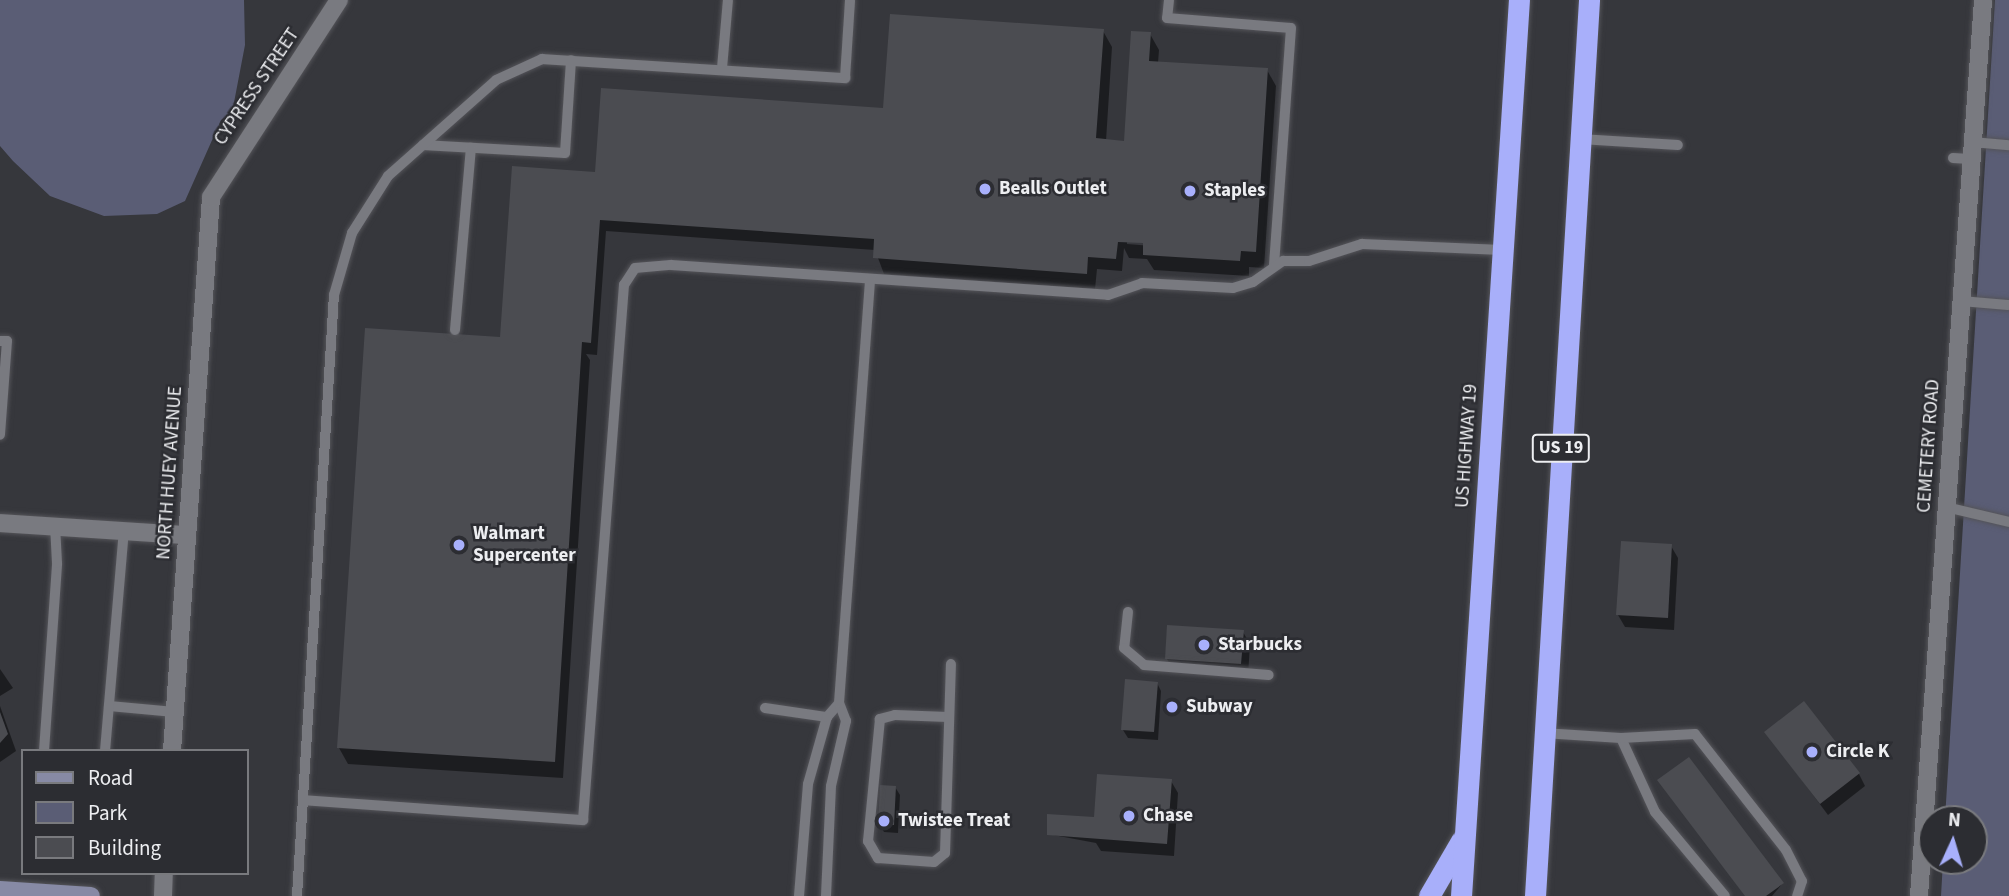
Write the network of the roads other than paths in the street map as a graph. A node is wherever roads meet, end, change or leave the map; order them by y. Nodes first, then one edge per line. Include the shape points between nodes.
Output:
1 (339, 0) edge
2 (728, 0) edge
3 (850, 0) edge
4 (1169, 0) edge
5 (1519, 0) edge
6 (1589, 0) edge
7 (1983, 0) edge
8 (570, 60) junction
9 (722, 68) junction
10 (1580, 139) junction
11 (423, 145) junction
12 (1678, 145) dead end
13 (2009, 145) edge
14 (471, 148) junction
15 (1965, 153) junction
16 (211, 197) joint
17 (1502, 250) junction
18 (1274, 265) junction
19 (870, 279) junction
20 (1961, 301) junction
21 (2009, 305) edge
22 (456, 330) dead end
23 (0, 341) edge
24 (0, 435) edge
25 (1946, 508) junction
26 (2009, 522) edge
27 (0, 523) edge
28 (55, 527) junction
29 (124, 531) junction
30 (187, 535) junction
31 (1128, 612) dead end
32 (951, 664) dead end
33 (1269, 674) dead end
34 (839, 703) junction
35 (109, 706) junction
36 (765, 708) dead end
37 (175, 712) junction
38 (948, 717) junction
39 (827, 718) junction
40 (1543, 733) junction
41 (1621, 738) junction
42 (44, 749) edge
43 (105, 749) edge
44 (172, 749) edge
45 (303, 800) junction
46 (1464, 837) junction
47 (1537, 868) junction
48 (164, 875) edge
49 (0, 890) edge
50 (90, 896) edge
51 (163, 896) edge
52 (297, 896) edge
53 (799, 896) edge
54 (826, 896) edge
55 (1429, 896) edge
56 (1461, 896) edge
57 (1535, 896) edge
58 (1545, 896) edge
59 (1726, 896) edge
60 (1797, 896) edge
61 (1919, 896) edge

1 - 16 street, CYPRESS STREET
2 - 9 lane
3 - 9 lane via 845,78
4 - 18 lane via 1167,18 1292,27
5 - 17 highway, US HIGHWAY 19
6 - 10 highway, US 19
7 - 15 street, CEMETERY ROAD
8 - 9 lane
8 - 11 lane via 542,59 496,80
8 - 14 lane via 565,153
10 - 12 lane
10 - 40 highway, US 19
11 - 14 lane
11 - 45 lane via 388,176 352,233 334,295
13 - 15 lane
14 - 22 lane
15 - 20 street, CEMETERY ROAD
16 - 30 street, NORTH HUEY AVENUE
17 - 18 lane via 1362,244 1309,261
17 - 46 highway, US HIGHWAY 19
18 - 19 lane via 1253,282 1233,288 1142,283 1108,295
19 - 34 lane
19 - 45 lane via 647,264 625,276 583,820
20 - 21 lane
20 - 25 street, CEMETERY ROAD
23 - 24 lane via 7,341
25 - 26 lane
25 - 61 street, CEMETERY ROAD
27 - 28 street
28 - 29 street
28 - 42 lane via 57,563
29 - 30 street
29 - 35 lane
30 - 37 street, NORTH HUEY AVENUE
31 - 33 lane via 1124,648 1144,665
32 - 38 lane
34 - 39 lane
34 - 54 lane via 846,721 831,786
35 - 37 lane
35 - 43 lane
36 - 39 lane
37 - 44 street, NORTH HUEY AVENUE
38 - 38 lane via 945,853 934,862 878,859 868,841 880,719 895,715
39 - 53 lane via 808,784
40 - 41 lane
40 - 47 highway, US 19
41 - 59 lane via 1656,812
41 - 60 lane via 1695,734 1786,850 1802,881
45 - 52 lane
46 - 55 highway
46 - 56 highway, US HIGHWAY 19
47 - 57 highway, US 19
47 - 58 highway
48 - 51 street
49 - 50 main road

